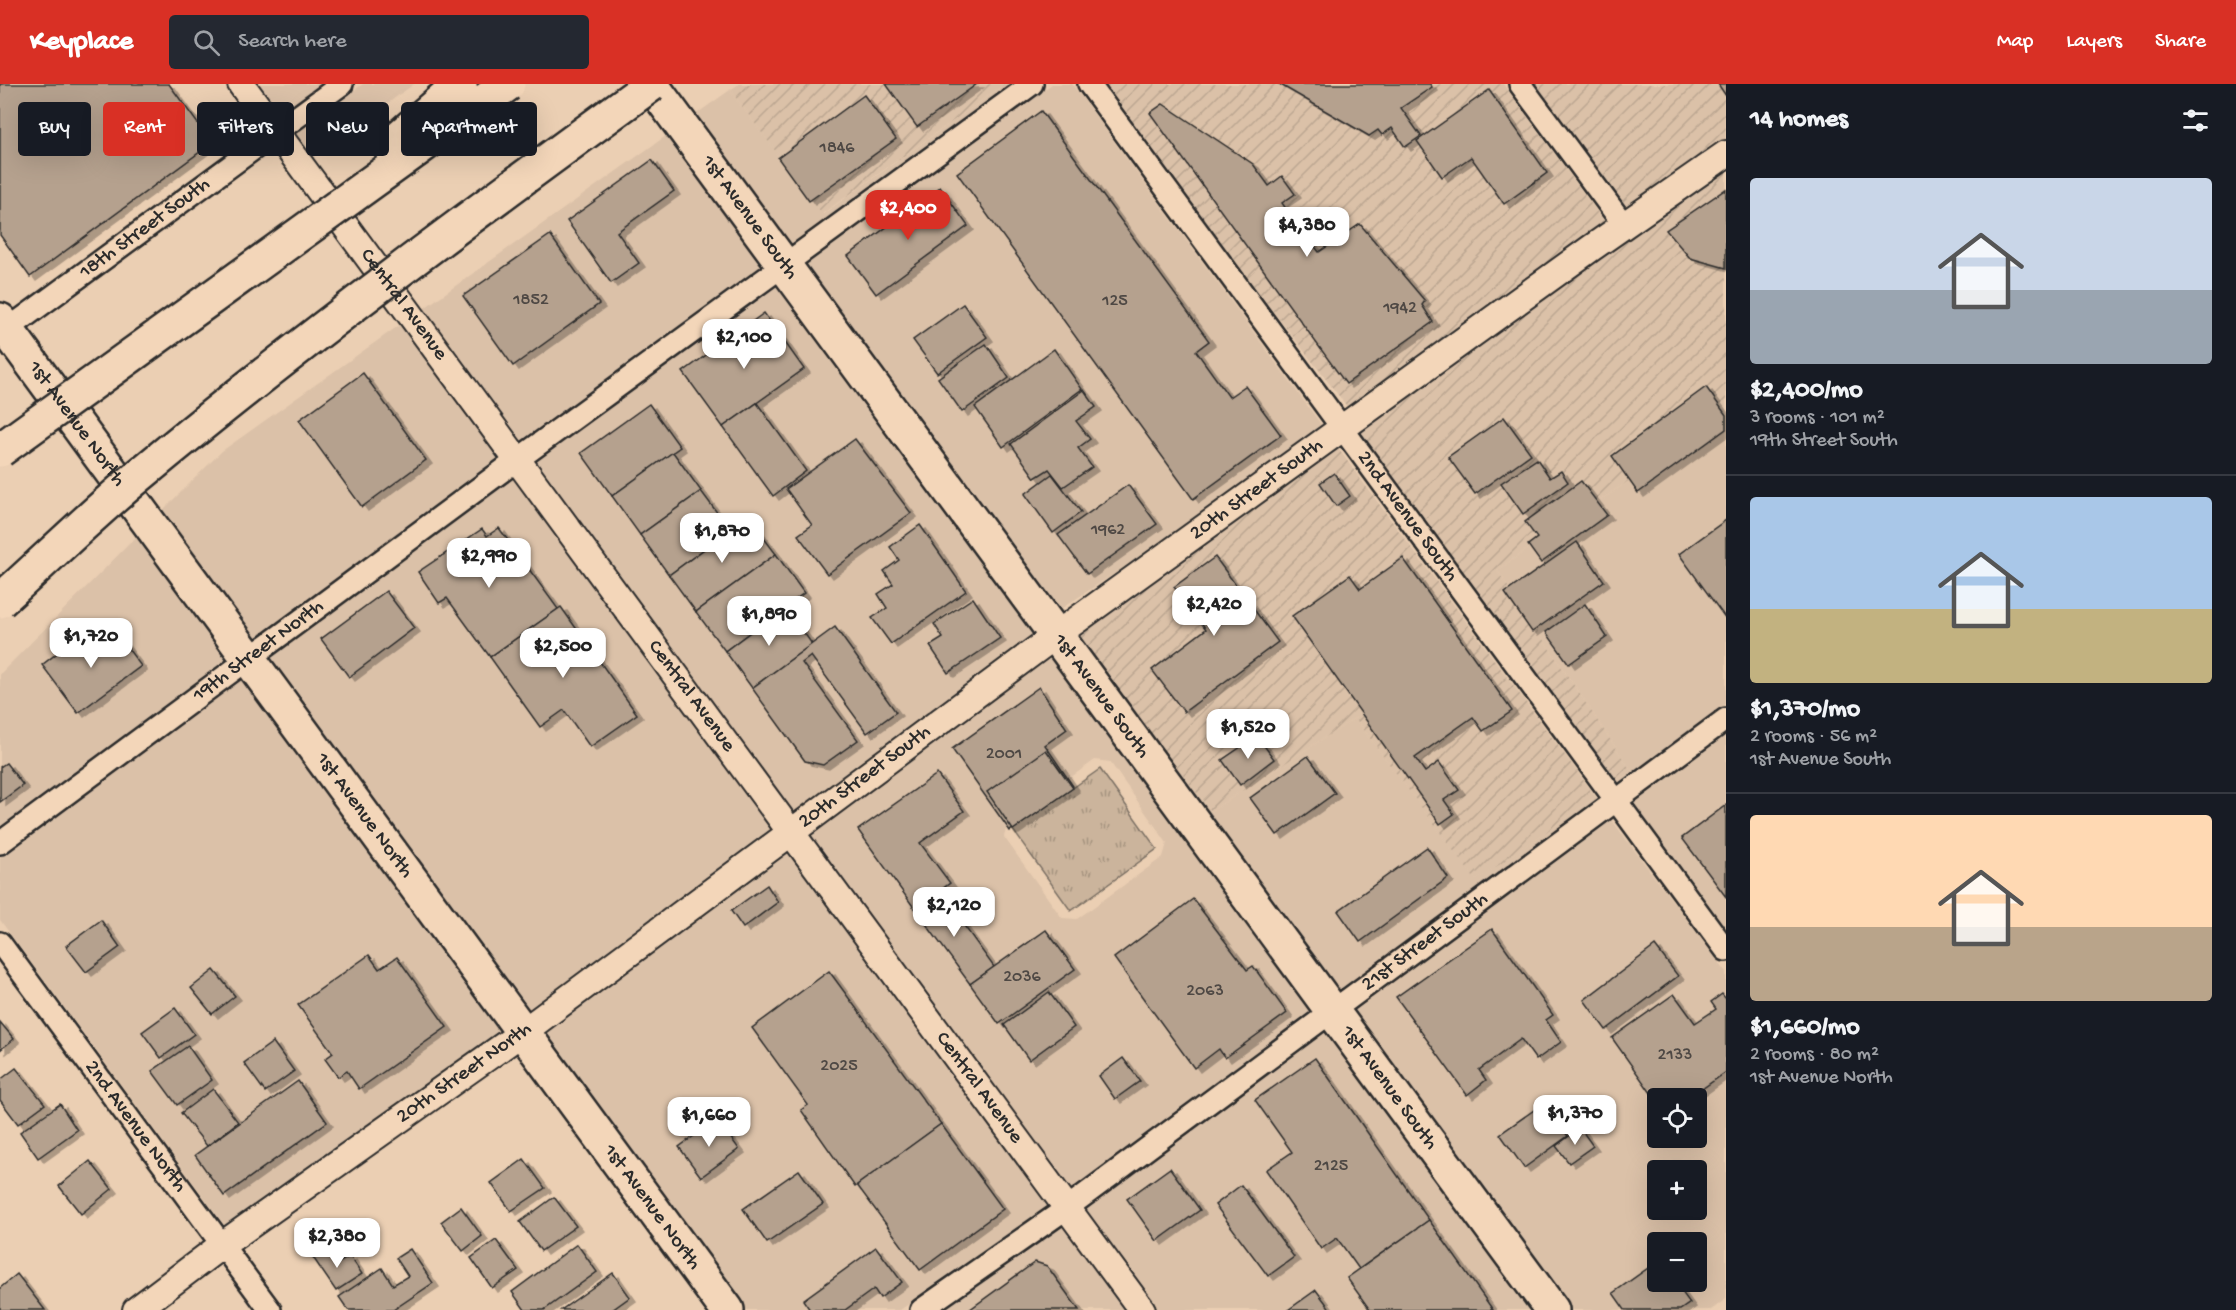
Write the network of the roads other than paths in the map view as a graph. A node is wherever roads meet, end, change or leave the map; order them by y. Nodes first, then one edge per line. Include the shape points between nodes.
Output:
1 (241, 84) edge
2 (342, 84) edge
3 (460, 84) edge
4 (508, 84) edge
5 (652, 84) edge
6 (1032, 84) edge
7 (1089, 84) edge
8 (1520, 84) edge
9 (254, 102) edge
10 (294, 119) edge
11 (1726, 154) edge
12 (242, 156) edge
13 (294, 156) edge
14 (1624, 225) junction
15 (784, 265) junction
16 (240, 276) junction
17 (2, 328) edge
18 (1341, 429) junction
19 (0, 450) edge
20 (518, 460) junction
21 (0, 601) edge
22 (1056, 635) junction
23 (249, 659) junction
24 (1726, 719) edge
25 (1615, 801) junction
26 (792, 833) junction
27 (0, 843) edge
28 (0, 943) edge
29 (1726, 950) edge
30 (1333, 1012) junction
31 (523, 1032) junction
32 (1067, 1208) junction
33 (222, 1245) junction
34 (136, 1310) edge
35 (270, 1310) edge
36 (728, 1310) edge
37 (921, 1310) edge
38 (1142, 1310) edge
39 (1552, 1310) edge

1 - 9 street, Central Avenue
2 - 10 street, 18th Street South
3 - 16 main road, bridge
4 - 16 main road, bridge
5 - 15 main road, 1st Avenue South
5 - 21 main road, bridge via 290,354 140,475
6 - 15 street, 19th Street North
7 - 18 street, 2nd Avenue South
8 - 14 street
11 - 14 street, 20th Street South
12 - 17 street, 18th Street South
13 - 20 street, Central Avenue
14 - 18 street, 20th Street South
15 - 20 street, 19th Street North
15 - 22 main road, 1st Avenue South
16 - 19 main road, bridge
17 - 23 main road, 1st Avenue North
18 - 22 street, 20th Street South
18 - 25 street, 2nd Avenue South
20 - 23 street, 19th Street North
20 - 26 street, Central Avenue
22 - 26 street, 20th Street South
22 - 30 main road, 1st Avenue South
23 - 27 street, 19th Street North
23 - 31 main road, 1st Avenue North
24 - 25 street, 21st Street South
25 - 29 street, 2nd Avenue South
25 - 30 street, 21st Street South
26 - 31 street, 20th Street North
26 - 32 street, Central Avenue
28 - 33 street, 2nd Avenue North
30 - 32 street, 21st Street South
30 - 39 main road, 1st Avenue South
31 - 33 street, 20th Street North
31 - 36 main road, 1st Avenue North
32 - 37 street, 21st Street South
32 - 38 street, Central Avenue
33 - 34 street, 20th Street North
33 - 35 street, 2nd Avenue North

